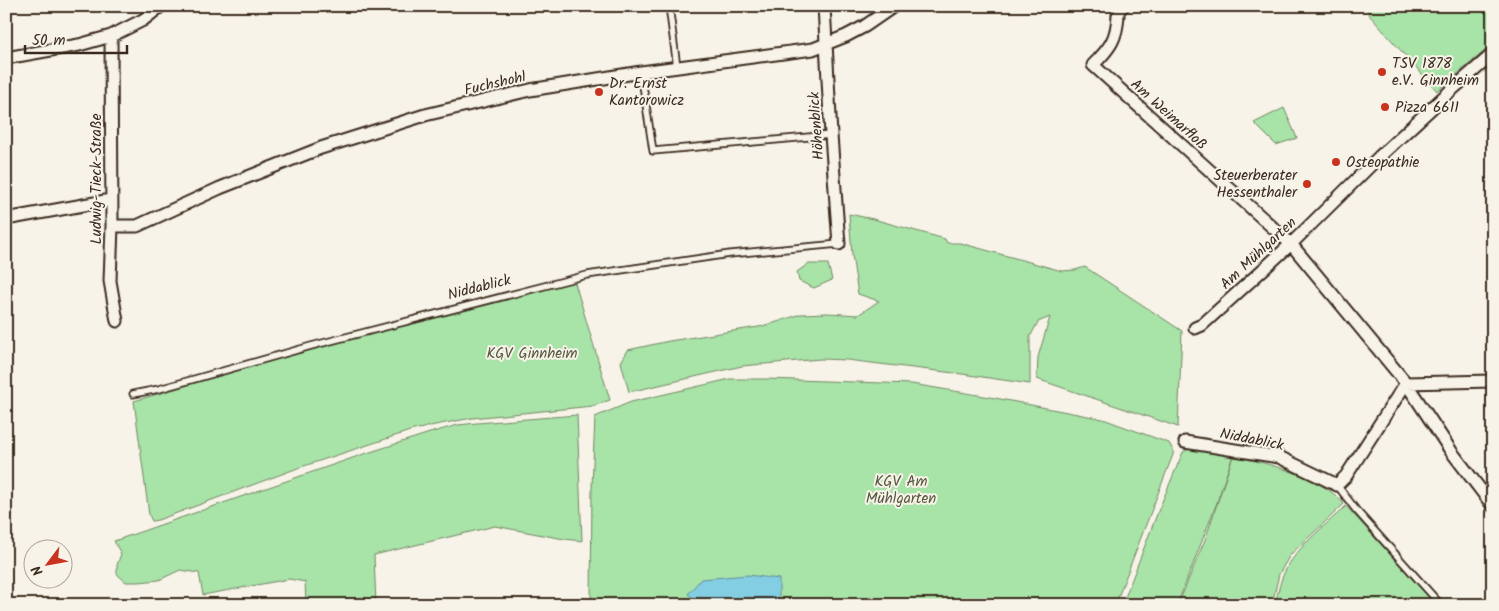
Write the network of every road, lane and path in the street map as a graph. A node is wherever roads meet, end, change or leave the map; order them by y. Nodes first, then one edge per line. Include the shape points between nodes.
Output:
1 (162, 6) edge
2 (669, 6) edge
3 (824, 6) edge
4 (894, 6) edge
5 (1127, 6) edge
6 (1118, 15) joint
7 (111, 36) junction
8 (826, 44) junction
9 (1493, 54) edge
10 (6, 58) edge
11 (677, 67) junction
12 (641, 72) junction
13 (831, 135) junction
14 (111, 200) junction
15 (6, 219) edge
16 (112, 226) junction
17 (839, 244) joint
18 (1291, 244) junction
19 (117, 321) dead end
20 (1195, 328) dead end
21 (1493, 380) edge
22 (1406, 383) junction
23 (133, 394) dead end
24 (1185, 442) dead end
25 (1337, 485) junction
26 (1493, 506) edge
27 (1442, 605) edge

1 - 7 street
2 - 11 lane
3 - 8 street, Höhenblick
4 - 8 street, Fuchshohl via 865,26
5 - 6 lane
6 - 18 street, Am Weimarfloß via 1117,31 1111,44 1093,65
7 - 10 street
7 - 14 street, Ludwig-Tieck-Straße
8 - 11 street, Fuchshohl via 813,49
8 - 13 street, Höhenblick
9 - 18 street, Am Mühlgarten via 1448,92
11 - 12 street, Fuchshohl
12 - 13 lane via 653,151
12 - 16 street, Fuchshohl via 530,90 425,115 321,148 220,188 137,226
13 - 17 street, Höhenblick
14 - 15 street
14 - 16 street, Ludwig-Tieck-Straße
16 - 19 street, Ludwig-Tieck-Straße via 110,281
17 - 23 lane, Niddablick via 730,254 593,274
18 - 20 street, Am Mühlgarten
18 - 22 street, Am Weimarfloß
21 - 22 street
22 - 25 street
22 - 26 street, Am Weimarfloß
24 - 25 street, Niddablick via 1279,457
25 - 27 lane

